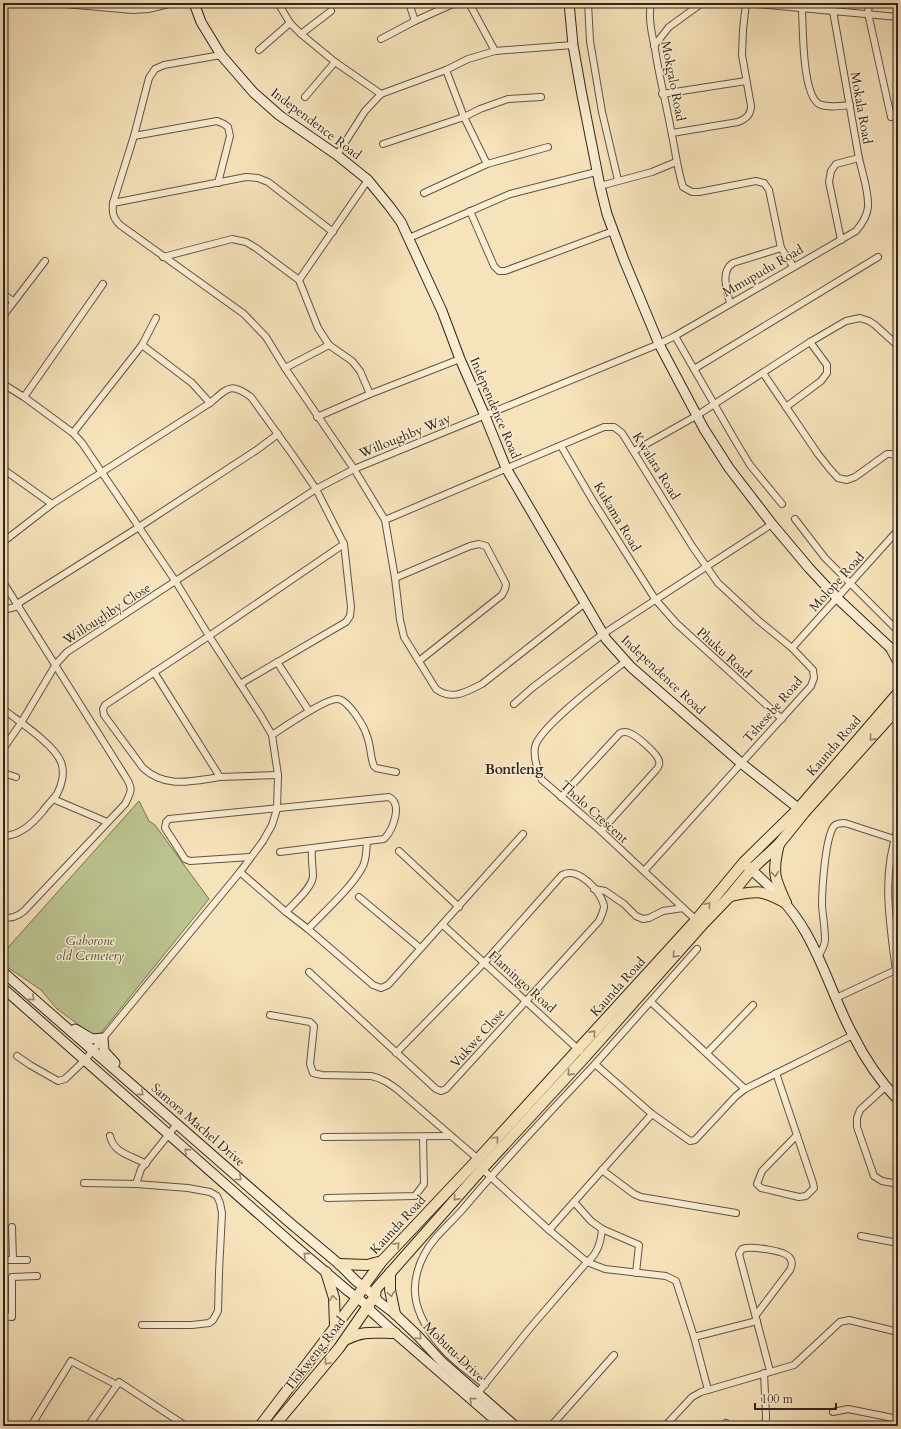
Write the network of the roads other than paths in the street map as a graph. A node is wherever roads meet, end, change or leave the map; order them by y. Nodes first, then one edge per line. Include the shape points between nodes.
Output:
1 (53, 3) edge
2 (173, 3) edge
3 (194, 3) edge
4 (278, 3) edge
5 (409, 3) edge
6 (455, 3) edge
7 (469, 3) edge
8 (569, 3) edge
9 (573, 3) edge
10 (588, 3) edge
11 (651, 3) edge
12 (702, 3) edge
13 (746, 3) edge
14 (869, 3) edge
15 (133, 6) edge
16 (802, 9) junction
17 (331, 11) dead end
18 (833, 11) junction
19 (868, 13) junction
20 (898, 17) edge
21 (571, 18) junction
22 (415, 21) junction
23 (290, 23) junction
24 (301, 34) junction
25 (381, 39) dead end
26 (573, 45) junction
27 (654, 46) junction
28 (259, 50) dead end
29 (495, 52) junction
30 (221, 55) junction
31 (335, 62) junction
32 (446, 70) junction
33 (746, 81) junction
34 (382, 94) junction
35 (662, 94) junction
36 (305, 97) dead end
37 (541, 97) dead end
38 (850, 106) junction
39 (464, 117) junction
40 (891, 117) dead end
41 (672, 132) junction
42 (134, 136) junction
43 (383, 144) dead end
44 (548, 147) dead end
45 (337, 155) junction
46 (859, 158) junction
47 (676, 162) junction
48 (487, 164) junction
49 (596, 172) junction
50 (368, 180) junction
51 (618, 180) junction
52 (218, 183) junction
53 (600, 186) junction
54 (424, 193) dead end
55 (113, 203) junction
56 (868, 209) joint
57 (470, 211) junction
58 (613, 231) junction
59 (333, 232) junction
60 (409, 238) junction
61 (842, 240) junction
62 (781, 248) junction
63 (163, 257) junction
64 (878, 258) dead end
65 (45, 261) dead end
66 (793, 266) junction
67 (299, 280) junction
68 (103, 284) dead end
69 (3, 294) edge
70 (13, 301) junction
71 (730, 303) junction
72 (3, 316) edge
73 (156, 318) dead end
74 (675, 336) junction
75 (810, 342) junction
76 (659, 344) junction
77 (142, 345) junction
78 (329, 345) junction
79 (898, 346) edge
80 (460, 359) junction
81 (285, 368) junction
82 (694, 369) junction
83 (763, 373) junction
84 (3, 384) edge
85 (370, 394) junction
86 (24, 397) junction
87 (210, 403) junction
88 (714, 403) junction
89 (786, 408) junction
90 (485, 416) junction
91 (696, 416) junction
92 (317, 417) junction
93 (72, 434) junction
94 (278, 434) junction
95 (561, 446) junction
96 (634, 450) junction
97 (898, 456) edge
98 (506, 468) junction
99 (3, 469) edge
100 (354, 469) junction
101 (102, 473) junction
102 (316, 489) junction
103 (52, 504) junction
104 (782, 504) dead end
105 (794, 519) dead end
106 (385, 520) junction
107 (772, 524) junction
108 (138, 527) junction
109 (898, 530) edge
110 (3, 542) edge
111 (344, 544) junction
112 (706, 568) junction
113 (395, 578) junction
114 (3, 582) edge
115 (176, 582) junction
116 (850, 584) junction
117 (837, 598) junction
118 (655, 599) junction
119 (584, 603) junction
120 (18, 605) junction
121 (3, 610) edge
122 (898, 631) edge
123 (603, 634) junction
124 (209, 636) junction
125 (792, 648) junction
126 (895, 653) edge
127 (419, 661) junction
128 (626, 661) junction
129 (898, 661) edge
130 (277, 662) junction
131 (56, 664) junction
132 (154, 672) junction
133 (240, 684) junction
134 (898, 693) edge
135 (514, 704) dead end
136 (898, 708) edge
137 (3, 709) edge
138 (309, 711) junction
139 (782, 719) junction
140 (21, 723) junction
141 (272, 735) junction
142 (3, 749) edge
143 (741, 763) junction
144 (396, 772) dead end
145 (3, 773) edge
146 (278, 775) junction
147 (16, 777) dead end
148 (220, 777) junction
149 (561, 796) junction
150 (53, 799) junction
151 (277, 809) junction
152 (801, 811) junction
153 (108, 822) junction
154 (898, 829) edge
155 (601, 831) junction
156 (523, 834) dead end
157 (3, 836) edge
158 (894, 839) junction
159 (367, 841) junction
160 (779, 844) junction
161 (312, 849) junction
162 (400, 851) dead end
163 (280, 852) dead end
164 (250, 857) junction
165 (748, 866) junction
166 (644, 871) junction
167 (240, 872) junction
168 (594, 889) junction
169 (730, 896) junction
170 (359, 897) dead end
171 (786, 903) junction
172 (459, 907) junction
173 (683, 908) junction
174 (286, 912) junction
175 (3, 918) edge
176 (696, 920) junction
177 (443, 925) junction
178 (308, 929) junction
179 (420, 948) junction
180 (697, 949) dead end
181 (818, 957) junction
182 (484, 963) junction
183 (3, 972) edge
184 (309, 972) dead end
185 (897, 972) edge
186 (3, 988) edge
187 (836, 998) junction
188 (526, 1001) junction
189 (651, 1002) junction
190 (753, 1005) dead end
191 (270, 1015) dead end
192 (61, 1023) junction
193 (853, 1035) junction
194 (103, 1038) junction
195 (92, 1051) junction
196 (582, 1052) junction
197 (396, 1053) junction
198 (707, 1053) junction
199 (17, 1056) dead end
200 (85, 1060) junction
201 (595, 1064) junction
202 (776, 1074) junction
203 (123, 1077) junction
204 (885, 1087) junction
205 (745, 1089) junction
206 (898, 1100) edge
207 (652, 1114) junction
208 (177, 1124) junction
209 (170, 1135) junction
210 (796, 1135) junction
211 (110, 1136) dead end
212 (423, 1136) junction
213 (451, 1136) junction
214 (324, 1137) dead end
215 (478, 1163) junction
216 (146, 1164) junction
217 (602, 1170) junction
218 (490, 1177) junction
219 (84, 1183) dead end
220 (136, 1184) junction
221 (898, 1184) edge
222 (327, 1198) dead end
223 (574, 1202) junction
224 (736, 1213) dead end
225 (12, 1227) dead end
226 (602, 1229) junction
227 (549, 1230) junction
228 (861, 1236) dead end
229 (898, 1244) edge
230 (3, 1260) edge
231 (13, 1260) junction
232 (27, 1260) dead end
233 (382, 1261) junction
234 (587, 1262) junction
235 (340, 1264) junction
236 (326, 1272) junction
237 (390, 1273) junction
238 (636, 1273) junction
239 (36, 1276) dead end
240 (363, 1287) junction
241 (375, 1296) junction
242 (357, 1298) junction
243 (368, 1306) junction
244 (395, 1314) junction
245 (3, 1316) edge
246 (756, 1318) junction
247 (142, 1325) dead end
248 (335, 1326) junction
249 (898, 1332) edge
250 (395, 1333) junction
251 (694, 1337) junction
252 (339, 1348) junction
253 (614, 1355) dead end
254 (767, 1372) junction
255 (117, 1385) junction
256 (485, 1385) junction
257 (708, 1390) junction
258 (478, 1394) junction
259 (833, 1412) dead end
260 (898, 1419) edge
261 (31, 1426) edge
262 (88, 1426) edge
263 (186, 1426) edge
264 (260, 1426) edge
265 (274, 1426) edge
266 (502, 1426) edge
267 (515, 1426) edge
268 (551, 1426) edge
269 (665, 1426) edge
270 (763, 1426) edge

1 - 15 street
2 - 15 street via 148,9
3 - 30 street, Independence Road via 201,22
4 - 23 street
5 - 22 street
6 - 22 street
7 - 29 street
8 - 21 street
9 - 21 street
10 - 51 street via 590,41 602,112
11 - 27 street, Mokgalo Road via 649,19
12 - 27 street via 669,27
13 - 16 street
13 - 33 street via 742,55
14 - 19 street
16 - 18 street
16 - 38 street via 804,54 813,98 819,104 828,106
17 - 24 street
18 - 19 street
18 - 38 street, Mokala Road
19 - 20 street
19 - 40 street
21 - 26 street
22 - 25 street
23 - 24 street
23 - 28 street
24 - 31 street
26 - 29 street
26 - 49 street
27 - 35 street, Mokgalo Road
29 - 32 street via 468,59
30 - 42 street via 155,69 149,78
30 - 45 street, Independence Road via 254,94
31 - 34 street
31 - 36 street
32 - 34 street
32 - 39 street
33 - 35 street
33 - 41 street via 751,110 743,120
34 - 45 street via 365,111
35 - 41 street, Mokgalo Road
37 - 39 street via 508,99
38 - 46 street, Mokala Road
39 - 43 street
39 - 48 street
41 - 47 street, Mokgalo Road
42 - 52 street via 216,121 224,124 228,127 230,136
42 - 55 street
44 - 48 street
45 - 50 street, Independence Road
46 - 56 street, Mokala Road
46 - 61 street via 836,164 829,176
47 - 51 street via 652,172
47 - 62 street, Mokgalo Road via 683,187 692,192 756,181 764,183 769,190
48 - 54 street
49 - 53 street
49 - 57 street via 510,194
50 - 59 street
50 - 60 street, Independence Road via 394,212
51 - 53 street
52 - 55 street
52 - 59 street via 246,177 268,182
53 - 58 street
55 - 63 street via 112,212 120,225
56 - 61 street, Mmupudu Road via 862,225
57 - 58 street via 494,266 499,271
57 - 60 street
58 - 76 street
59 - 67 street
60 - 80 street, Independence Road via 442,311
61 - 66 street, Mmupudu Road
62 - 66 street
62 - 71 street via 733,263 726,269
63 - 67 street via 232,239 246,242 256,248
63 - 81 street via 244,314 266,337
64 - 82 street
65 - 70 street
66 - 71 street, Mmupudu Road
67 - 78 street via 318,328
68 - 86 street
69 - 70 street
70 - 72 street
71 - 74 street, Mmupudu Road
73 - 77 street
74 - 76 street, Mmupudu Road
74 - 82 street
75 - 79 street via 846,321 860,318 875,325
75 - 83 street
75 - 89 street via 827,366 827,373 821,381
76 - 90 street, Willoughby Way
76 - 91 street
77 - 87 street via 192,383
77 - 93 street
78 - 81 street
78 - 85 street via 352,361 360,371
80 - 85 street
80 - 90 street, Independence Road
81 - 92 street
82 - 88 street
83 - 88 street
83 - 89 street
84 - 86 street
85 - 92 street
86 - 93 street
87 - 94 street via 226,389 233,387 242,391 251,397
87 - 101 street
88 - 91 street
88 - 104 street via 750,465
89 - 97 street via 838,478 847,480 855,477 887,454
90 - 98 street, Independence Road
90 - 100 street, Willoughby Way
91 - 96 street
91 - 107 street via 729,468
92 - 100 street
93 - 101 street
94 - 102 street
94 - 108 street
95 - 96 street, Kwalata Road via 610,426 622,433
95 - 98 street, Kwalata Road
95 - 118 street, Kukama Road
96 - 112 street, Kwalata Road
98 - 106 street, Kwalata Road
98 - 119 street, Independence Road
99 - 103 street
100 - 102 street, Willoughby Way
100 - 106 street
101 - 103 street
101 - 108 street
102 - 111 street
102 - 115 street, Willoughby Way
103 - 110 street
105 - 116 street via 815,547
106 - 113 street
107 - 112 street
107 - 117 street
108 - 115 street
108 - 120 street
109 - 116 street, Molope Road
111 - 124 street
111 - 130 street via 350,616 346,622
112 - 118 street
112 - 125 street, Tshesebe Road via 718,583
113 - 127 street via 404,637
113 - 127 street via 479,544 486,546 506,584 502,595
114 - 120 street
115 - 124 street
115 - 131 street, Willoughby Close via 82,641
116 - 117 street, Molope Road
116 - 122 street
117 - 125 street, Molope Road
117 - 126 street
118 - 123 street
118 - 139 street, Phuku Road via 676,623
119 - 123 street, Independence Road
119 - 127 street via 482,684 466,692 450,696 442,693 436,689
120 - 121 street
120 - 131 street
123 - 128 street, Independence Road
123 - 135 street
124 - 132 street
124 - 133 street
125 - 139 street, Tshesebe Road via 813,670 814,678 811,686
126 - 129 main road
128 - 143 street, Independence Road
128 - 149 street, Tholo Crescent via 553,721 540,735 535,748 542,780
130 - 133 street
130 - 138 street
131 - 140 street, Willoughby Close
131 - 153 street via 130,784 130,796
132 - 148 street
132 - 148 street via 105,705 104,715 151,776 170,782
133 - 141 street
134 - 152 main road, Kaunda Road
136 -> 152 main road, Kaunda Road
137 - 140 street
138 - 141 street
138 - 144 street via 332,699 339,699 345,703 368,736 374,766
139 - 143 street, Tshesebe Road
140 - 142 street, Willoughby Close
140 - 150 street via 45,743 60,761 63,770 62,782
141 - 146 street
143 - 152 street, Independence Road
143 - 166 street, Tshesebe Road
145 - 147 street
146 - 148 street
146 - 151 street
149 - 155 street, Tholo Crescent
149 - 155 street via 620,734 629,733 650,748 658,757 656,770
150 - 153 street
150 - 157 street via 33,823 14,834
151 - 159 street via 389,797 396,804 389,834 384,839
151 - 164 street via 272,825
151 - 164 street via 169,819 166,822 165,828 190,861
152 - 160 main road, Kaunda Road
152 - 165 main road, Kaunda Road
153 - 175 street via 19,916
154 - 158 street
155 - 166 street, Tholo Crescent
156 - 172 street
158 - 181 street via 845,823 833,827 828,843 823,882 825,939
158 - 185 street via 888,871 888,894
159 - 161 street
159 - 178 street via 363,868
160 - 165 main road, Kaunda Road
160 -> 171 main road via 775,858 775,878
161 - 163 street
161 - 174 street via 312,882
162 - 172 street
164 - 167 street
165 - 169 main road, Kaunda Road
165 - 171 street
176 -> 165 main road, Kaunda Road
166 - 173 street, Tholo Crescent
167 - 174 street
167 - 194 street
168 - 173 street via 610,894 643,919 663,911
168 - 182 street via 574,873 567,872 562,875
168 - 188 street, Vukwe Close via 604,908 599,921
169 - 171 main road via 757,891
169 -> 196 main road, Kaunda Road
170 - 179 street
171 - 181 street
172 - 177 street
173 - 176 street, Tholo Crescent
174 - 178 street
196 -> 176 main road, Kaunda Road
177 - 179 street
177 - 182 street, Flamingo Road
178 - 179 street via 373,985 381,988 388,985
180 - 189 street
181 - 187 street
182 - 188 street, Flamingo Road
182 - 197 street
183 -> 192 street, Samora Machel Drive
184 - 197 street
185 - 187 street
186 - 200 street, Samora Machel Drive
187 - 193 street
188 - 196 street, Flamingo Road
188 - 197 street, Vukwe Close via 446,1089 436,1089
189 - 198 street
189 - 201 street
190 - 198 street
191 - 213 street via 312,1023 314,1030 310,1064 313,1073 377,1077 398,1090
192 - 194 street via 69,1025 88,1038
192 - 195 street, Samora Machel Drive
193 - 202 street
193 - 204 street
194 - 195 street
194 - 203 street via 104,1051 121,1070
195 - 200 street
195 - 203 street, Samora Machel Drive
196 - 215 main road, Kaunda Road
198 - 205 street
199 - 200 street via 58,1081 65,1079
200 - 209 street, Samora Machel Drive
201 - 207 street
201 - 218 street
202 - 205 street
202 - 210 street
203 -> 208 street, Samora Machel Drive
204 - 206 street
204 - 221 street via 860,1110 857,1127 876,1178
205 - 207 street via 694,1141 690,1141
207 - 217 street
208 - 209 street
208 -> 235 street, Samora Machel Drive
209 - 216 street
236 -> 209 street, Samora Machel Drive
210 - 210 street via 813,1183 813,1190 806,1196 799,1197 761,1188 757,1184 762,1171
211 - 216 street via 112,1143 123,1154 133,1156
212 - 213 street
212 - 214 street
212 - 222 street via 424,1184 416,1196
213 - 215 street
215 - 218 street
233 -> 215 main road, Kaunda Road
215 -> 237 main road, Kaunda Road
216 - 220 street
217 - 223 street
217 - 224 street via 641,1197
218 - 227 street
218 - 256 street via 434,1240 423,1256 415,1280 418,1308 430,1331 446,1352
219 - 220 street
220 - 247 street via 210,1192 217,1196 222,1213 218,1311 214,1320 192,1325
223 - 226 street
223 - 227 street
225 - 231 street
226 - 234 street via 597,1251
226 - 238 street via 639,1245
227 - 234 street
228 - 229 street
230 - 231 street
231 - 232 street
233 - 235 main road via 367,1265
233 - 240 main road, Kaunda Road
234 - 238 street via 605,1269
234 - 256 street
235 - 240 street, Samora Machel Drive
236 - 242 street, Samora Machel Drive
248 -> 236 main road via 334,1298
237 - 241 main road, Kaunda Road via 376,1289
237 -> 244 main road via 390,1290
238 - 251 street via 666,1276 676,1281
239 - 245 street via 12,1277 12,1316
240 - 241 street, Samora Machel Drive
240 - 242 main road, Kaunda Road
241 - 243 main road, Tlokweng Road
241 - 244 street, Mobutu Drive
242 - 243 street
242 - 248 main road, Tlokweng Road
243 - 250 street
243 - 252 main road, Tlokweng Road
244 -> 258 street, Mobutu Drive
246 - 246 street via 790,1270 792,1263 790,1257 782,1253 745,1248 739,1254
246 - 251 street
246 - 254 street
248 - 264 main road, Tlokweng Road
249 - 254 street via 844,1320 799,1362
250 - 252 main road via 361,1333 343,1341
266 -> 250 street
251 - 257 street
252 -> 265 main road, Tlokweng Road
253 - 268 street
254 - 257 street
254 - 270 street via 766,1420
255 - 261 street via 70,1361
255 - 262 street
255 - 263 street via 119,1382
256 - 258 street
257 - 269 street via 692,1397
258 - 267 street, Mobutu Drive
259 - 260 street via 848,1409

